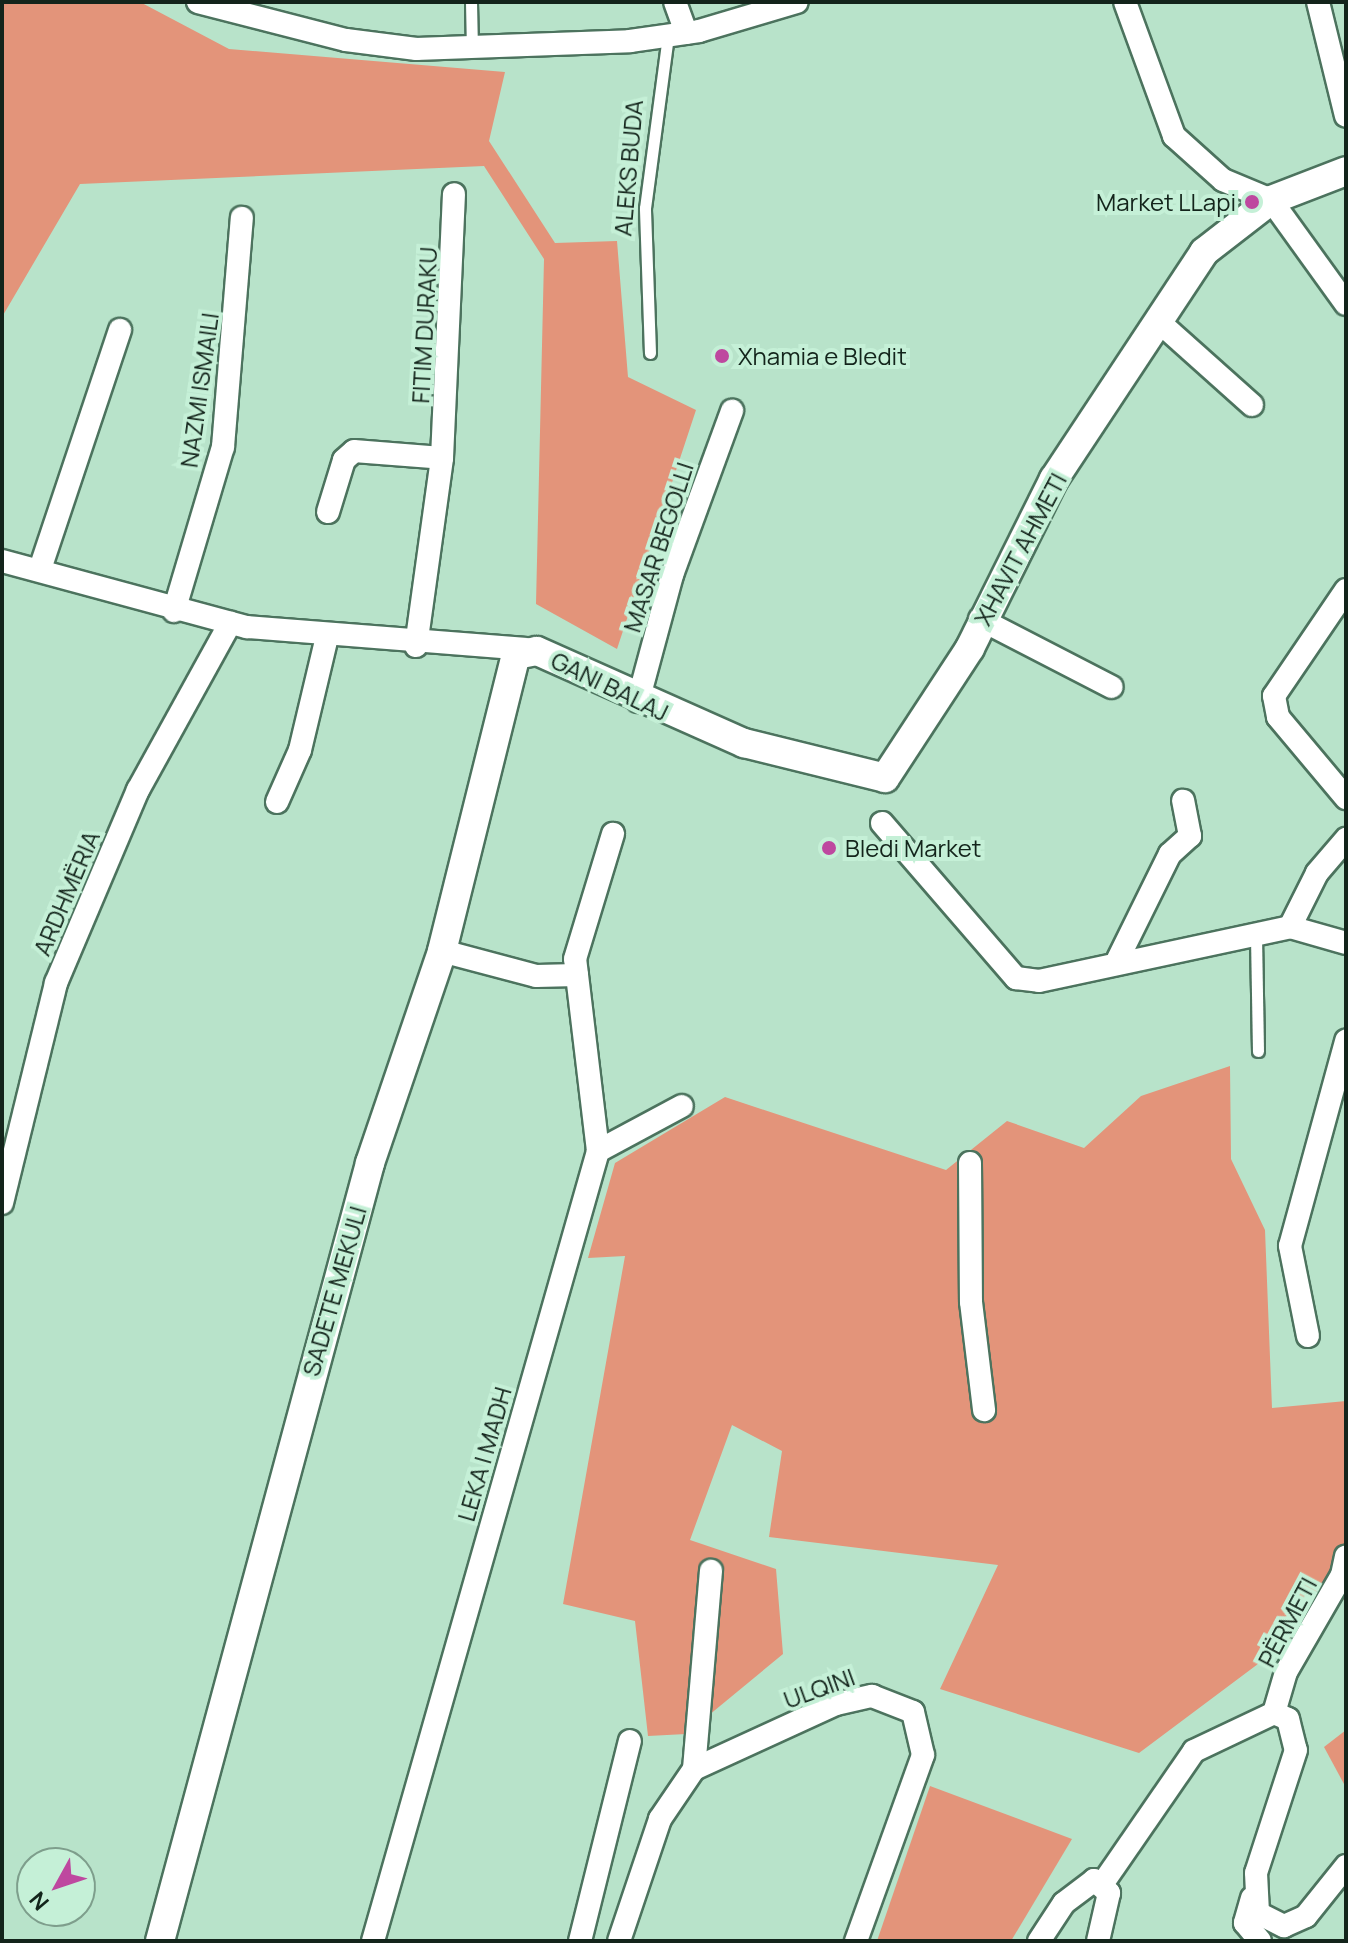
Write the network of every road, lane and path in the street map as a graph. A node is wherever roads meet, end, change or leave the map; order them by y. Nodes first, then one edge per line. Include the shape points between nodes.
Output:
1 (198, 2) edge
2 (471, 2) edge
3 (675, 2) edge
4 (797, 2) edge
5 (1125, 2) edge
6 (1318, 2) edge
7 (677, 34) junction
8 (472, 48) junction
9 (1338, 59) edge
10 (1346, 116) edge
11 (1346, 171) edge
12 (454, 194) dead end
13 (1271, 200) junction
14 (242, 218) dead end
15 (1346, 304) edge
16 (1158, 321) junction
17 (120, 330) dead end
18 (650, 353) dead end
19 (1252, 405) dead end
20 (732, 411) dead end
21 (442, 458) junction
22 (328, 512) dead end
23 (2, 561) edge
24 (41, 566) junction
25 (1346, 590) edge
26 (174, 611) junction
27 (980, 619) junction
28 (230, 623) junction
29 (327, 637) junction
30 (416, 646) junction
31 (525, 649) junction
32 (1112, 687) dead end
33 (638, 701) junction
34 (885, 778) joint
35 (1346, 798) edge
36 (1183, 801) dead end
37 (277, 802) dead end
38 (882, 823) dead end
39 (613, 834) dead end
40 (1346, 839) edge
41 (1290, 927) junction
42 (1256, 936) junction
43 (1346, 943) edge
44 (442, 951) junction
45 (1118, 959) junction
46 (577, 975) junction
47 (1346, 1041) edge
48 (1258, 1051) dead end
49 (682, 1106) dead end
50 (598, 1151) junction
51 (970, 1163) dead end
52 (2, 1203) edge
53 (1308, 1336) dead end
54 (984, 1410) dead end
55 (1346, 1556) edge
56 (711, 1571) dead end
57 (1274, 1713) junction
58 (630, 1741) dead end
59 (694, 1769) junction
60 (1346, 1866) edge
61 (1103, 1883) junction
62 (1252, 1898) junction
63 (160, 1941) edge
64 (373, 1941) edge
65 (580, 1941) edge
66 (619, 1941) edge
67 (856, 1941) edge
68 (1039, 1941) edge
69 (1098, 1941) edge
70 (1260, 1941) edge

1 - 8 street via 346,40
2 - 8 lane
3 - 7 street
4 - 7 street
5 - 13 street via 1174,136 1223,180
6 - 9 street
7 - 8 street
7 - 18 lane, ALEKS BUDA via 645,208
9 - 10 street
11 - 13 street, XHAVIT AHMETI
12 - 21 street, FITIM DURAKU
13 - 15 street
13 - 16 street, XHAVIT AHMETI via 1219,235
14 - 26 street, NAZMI ISMAILI via 223,447
16 - 19 street
16 - 27 street, XHAVIT AHMETI via 1035,511
17 - 24 street
20 - 33 street, MASAR BEGOLLI via 672,575
21 - 22 street via 354,451 344,460
21 - 30 street, FITIM DURAKU
23 - 24 street, GANI BALAJ
24 - 26 street, GANI BALAJ
25 - 35 street via 1274,696 1278,717
26 - 28 street, GANI BALAJ
27 - 32 street
27 - 34 street, XHAVIT AHMETI via 970,648
28 - 29 street, GANI BALAJ
28 - 52 street, ARDHMËRIA via 138,790 56,983
29 - 30 street, GANI BALAJ
29 - 37 street via 300,750
30 - 31 street, GANI BALAJ
31 - 33 street, GANI BALAJ
31 - 44 street, SADETE MEKULI via 513,666
33 - 34 street, GANI BALAJ via 800,761
36 - 45 street via 1190,836 1164,865
38 - 45 street via 1016,978 1039,981
39 - 46 street, LEKA I MADH via 575,959
40 - 41 street via 1317,873
41 - 42 street
41 - 43 street
42 - 45 street
42 - 48 lane
44 - 46 street via 536,976
44 - 63 street, SADETE MEKULI via 370,1163
46 - 50 street, LEKA I MADH
47 - 53 street via 1290,1246
49 - 50 street
50 - 64 street, LEKA I MADH
51 - 54 street via 971,1302
55 - 57 street, PËRMETI via 1342,1575 1286,1672
56 - 59 street
57 - 61 street via 1194,1751
57 - 62 street via 1288,1719 1296,1750
58 - 65 street
59 - 66 street via 660,1819
59 - 67 street, ULQINI via 836,1704 872,1696 913,1712 923,1755
60 - 62 street via 1306,1916 1284,1926 1270,1924
61 - 68 street via 1075,1891
61 - 69 street via 1109,1906
62 - 70 street via 1245,1923

